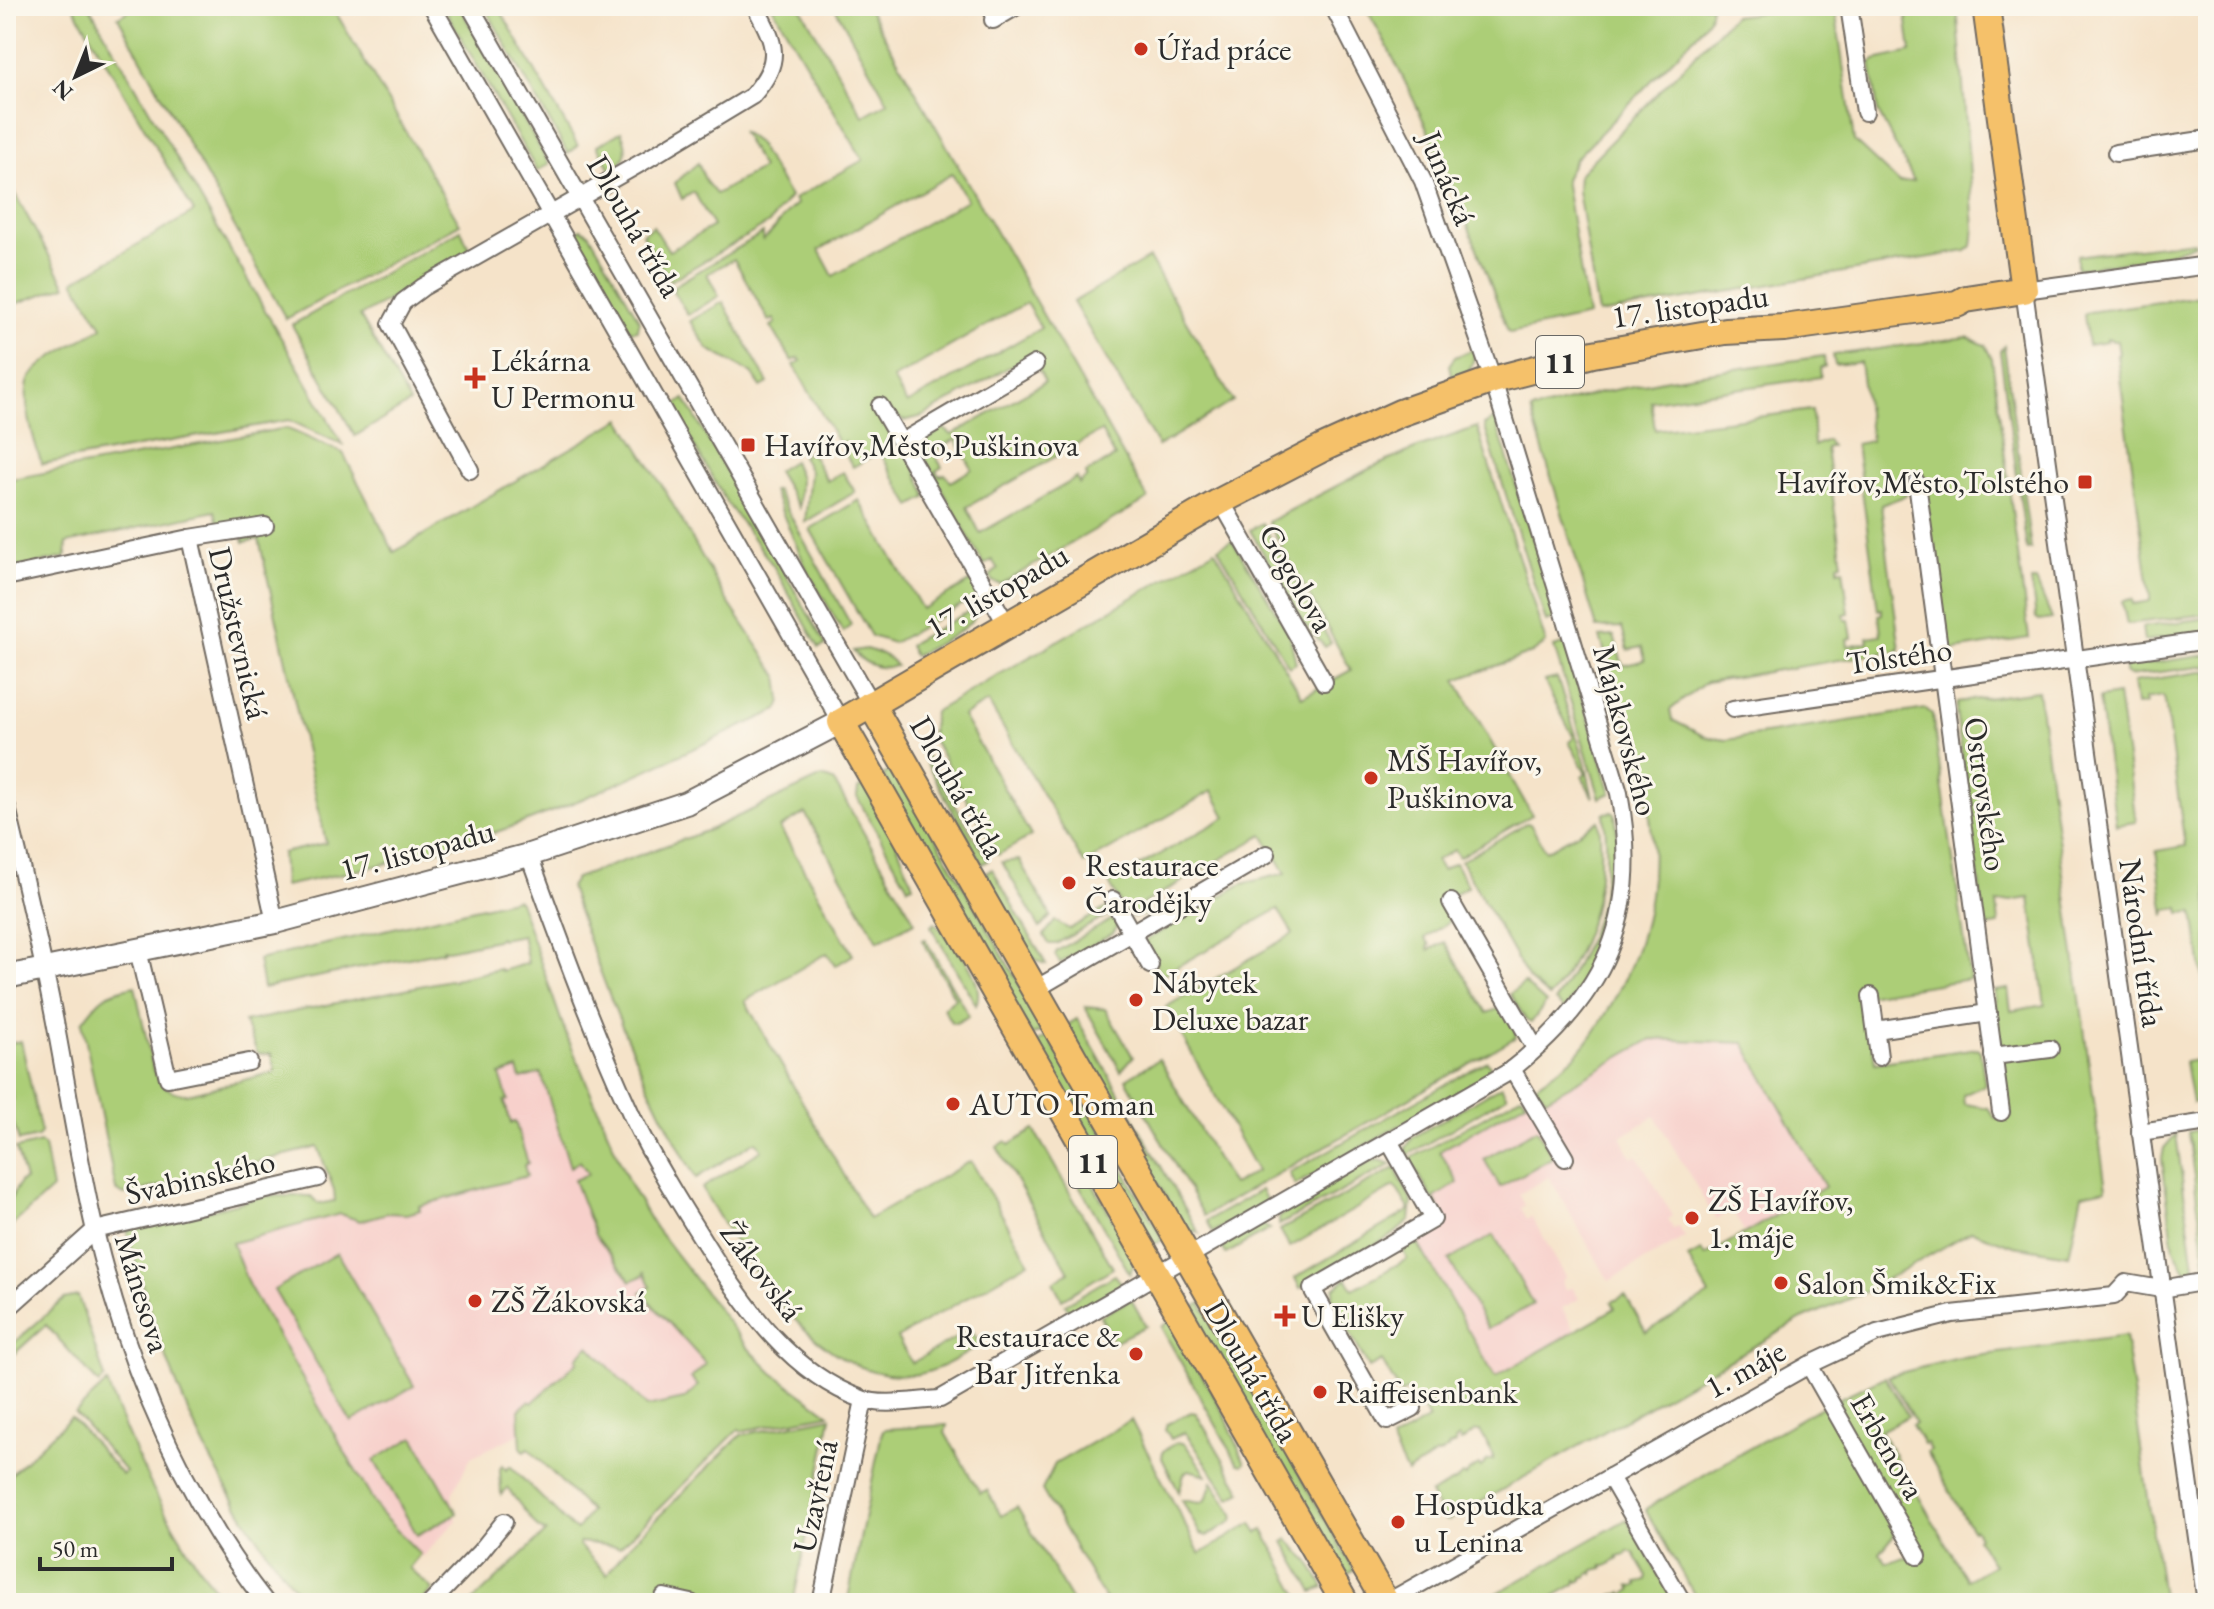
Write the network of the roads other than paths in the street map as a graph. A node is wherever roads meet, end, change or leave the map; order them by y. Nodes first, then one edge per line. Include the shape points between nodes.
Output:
1 (432, 6) edge
2 (470, 6) edge
3 (755, 6) edge
4 (1017, 6) edge
5 (1333, 6) edge
6 (1849, 6) edge
7 (1986, 6) edge
8 (993, 20) dead end
9 (1865, 112) dead end
10 (2208, 139) edge
11 (2116, 153) dead end
12 (580, 198) junction
13 (551, 215) junction
14 (2208, 265) edge
15 (2024, 290) junction
16 (1035, 364) dead end
17 (1493, 380) junction
18 (880, 406) dead end
19 (902, 442) junction
20 (470, 470) dead end
21 (1917, 483) dead end
22 (1221, 501) junction
23 (265, 526) dead end
24 (190, 538) junction
25 (6, 577) edge
26 (1007, 625) junction
27 (2208, 640) edge
28 (2074, 659) junction
29 (1943, 678) junction
30 (1324, 682) dead end
31 (871, 704) junction
32 (1733, 709) dead end
33 (841, 722) junction
34 (6, 803) edge
35 (1267, 854) dead end
36 (529, 855) junction
37 (1113, 900) dead end
38 (1451, 902) dead end
39 (275, 922) junction
40 (1131, 933) junction
41 (138, 950) junction
42 (1150, 965) dead end
43 (44, 970) junction
44 (6, 977) edge
45 (1034, 990) junction
46 (1871, 996) dead end
47 (1988, 1013) junction
48 (1876, 1030) junction
49 (1535, 1048) junction
50 (2050, 1049) dead end
51 (1993, 1056) junction
52 (1879, 1057) dead end
53 (249, 1062) dead end
54 (1512, 1069) junction
55 (2001, 1112) dead end
56 (2208, 1122) edge
57 (2140, 1132) junction
58 (1389, 1141) junction
59 (1565, 1158) dead end
60 (318, 1178) dead end
61 (95, 1230) junction
62 (1187, 1256) junction
63 (1157, 1274) junction
64 (2208, 1281) edge
65 (2161, 1289) junction
66 (6, 1310) edge
67 (1809, 1365) junction
68 (864, 1400) junction
69 (1413, 1408) dead end
70 (1610, 1477) junction
71 (504, 1522) dead end
72 (1918, 1556) dead end
73 (664, 1597) dead end
74 (266, 1603) edge
75 (431, 1603) edge
76 (691, 1603) edge
77 (821, 1603) edge
78 (1345, 1603) edge
79 (1386, 1603) edge
80 (1683, 1603) edge
81 (2206, 1603) edge

1 - 13 street, Dlouhá třída
2 - 12 street, Dlouhá třída
3 - 12 street via 774,52 764,82 752,96
4 - 8 street
5 - 17 street, Junácká via 1423,181
6 - 9 street
7 - 15 main road
10 - 11 street
12 - 13 street
12 - 31 street, Dlouhá třída
13 - 20 street via 423,287 403,302 391,324
13 - 33 street, Dlouhá třída
14 - 15 street
15 - 17 main road, 17. listopadu / 11 via 1957,304 1653,343
15 - 28 street, Národní třída
16 - 19 street
17 - 22 main road, 17. listopadu / 11 via 1361,430
17 - 49 street, Majakovského via 1614,772 1626,834 1624,897 1613,945 1582,1000
18 - 19 street
19 - 26 street
21 - 29 street, Ostrovského
22 - 26 main road, 17. listopadu / 11
22 - 30 street, Gogolova
23 - 24 street
24 - 25 street, Družstevnická
24 - 39 street, Družstevnická
26 - 31 main road, 17. listopadu / 11
27 - 28 street, Tolstého
28 - 29 street, Tolstého
28 - 57 street, Národní třída
29 - 32 street, Tolstého
29 - 47 street, Ostrovského
31 - 33 main road, 17. listopadu
31 - 45 main road, Dlouhá třída / 11
33 - 36 street, 17. listopadu via 686,803
33 - 63 main road, Dlouhá třída / 11
34 - 43 street, Mánesova
35 - 40 street
36 - 39 street, 17. listopadu
36 - 68 street, Žákovská via 590,1020 633,1119 675,1197 742,1302 794,1358
37 - 40 street
38 - 49 street
39 - 41 street, 17. listopadu
40 - 42 street
40 - 45 street
41 - 43 street, 17. listopadu
41 - 53 street via 168,1078
43 - 44 street, 17. listopadu
43 - 61 street, Mánesova
45 - 62 main road, Dlouhá třída / 11
46 - 48 street
47 - 48 street
47 - 51 street, Ostrovského
48 - 52 street
49 - 54 street, Majakovského
50 - 51 street
51 - 55 street, Ostrovského
54 - 58 street, Majakovského
54 - 59 street
56 - 57 street
57 - 65 street, Národní třída
58 - 62 street, Majakovského
58 - 69 street via 1433,1219 1312,1289 1387,1421
60 - 61 street, Švabinského
61 - 66 street
61 - 74 street, Mánesova via 130,1353 166,1441 207,1518
62 - 63 street, Žákovská
62 - 79 main road, Dlouhá třída / 11
63 - 68 street, Žákovská via 940,1399
63 - 78 main road, Dlouhá třída / 11
64 - 65 street
65 - 67 street, 1. máje via 2126,1283 2114,1296 1952,1314 1877,1333
65 - 81 street, Národní třída
67 - 70 street, 1. máje
67 - 72 street, Erbenova
68 - 77 street, Uzavřená
70 - 79 street, 1. máje
70 - 80 street
71 - 75 street
73 - 76 street

